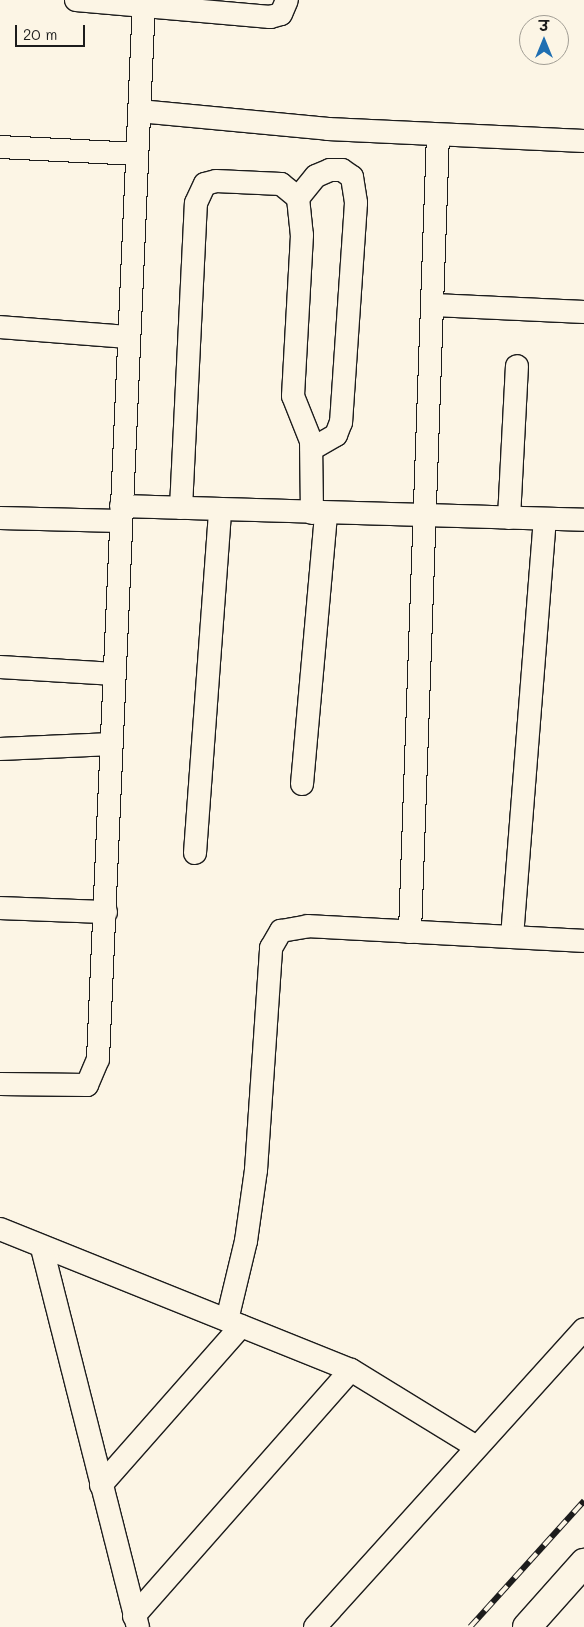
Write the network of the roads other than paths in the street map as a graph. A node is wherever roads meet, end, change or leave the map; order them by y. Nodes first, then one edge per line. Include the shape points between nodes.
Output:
1 (76, 0) edge
2 (287, 0) edge
3 (143, 2) edge
4 (139, 111) junction
5 (438, 134) junction
6 (584, 141) edge
7 (0, 147) edge
8 (137, 154) junction
9 (298, 198) junction
10 (434, 305) junction
11 (584, 312) edge
12 (0, 327) edge
13 (127, 338) junction
14 (518, 366) dead end
15 (312, 449) junction
16 (181, 508) junction
17 (220, 509) junction
18 (120, 513) junction
19 (319, 513) junction
20 (426, 516) junction
21 (0, 518) edge
22 (509, 518) junction
23 (545, 519) junction
24 (584, 520) edge
25 (0, 667) edge
26 (114, 674) junction
27 (112, 744) junction
28 (0, 749) edge
29 (302, 784) dead end
30 (195, 853) dead end
31 (0, 908) edge
32 (106, 912) junction
33 (410, 932) junction
34 (512, 937) junction
35 (584, 941) edge
36 (0, 1084) edge
37 (0, 1229) edge
38 (42, 1248) junction
39 (234, 1323) junction
40 (584, 1328) edge
41 (351, 1370) junction
42 (475, 1446) junction
43 (101, 1485) junction
44 (584, 1563) edge
45 (136, 1621) edge
46 (315, 1627) edge
47 (527, 1627) edge

1 - 3 street
2 - 3 street via 281,14 270,17
3 - 4 street
4 - 5 street
4 - 8 street
5 - 6 street
5 - 10 street
7 - 8 street
8 - 13 street
9 - 15 street via 302,235 293,396
9 - 15 street via 316,176 330,170 342,170 352,177 356,203 342,422 336,435
9 - 16 street via 281,184 216,181 198,191
10 - 11 street
10 - 20 street
12 - 13 street
13 - 18 street
14 - 22 street
15 - 19 street
16 - 17 street
16 - 18 street
17 - 19 street
17 - 30 street
18 - 21 street
18 - 26 street
19 - 20 street
19 - 29 street
20 - 22 street
20 - 33 street
22 - 23 street
23 - 24 street
23 - 34 street
25 - 26 street
26 - 27 street
27 - 28 street
27 - 32 street
31 - 32 street
32 - 36 street via 96,1072 87,1085
33 - 34 street
33 - 39 street via 308,926 281,931 270,948 256,1170
34 - 35 street
37 - 38 street
38 - 39 street
38 - 43 street
39 - 41 street
39 - 43 street
40 - 42 street
41 - 42 street
41 - 45 street
42 - 46 street
43 - 45 street
44 - 47 street

